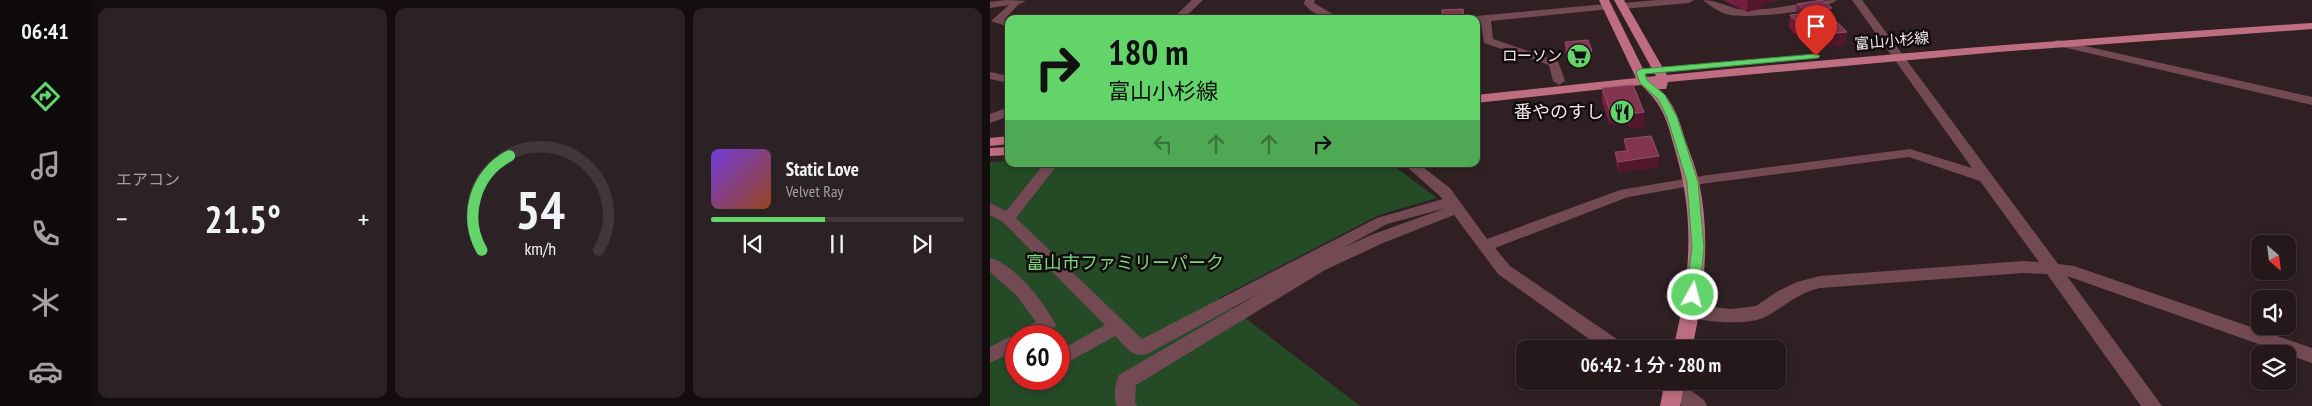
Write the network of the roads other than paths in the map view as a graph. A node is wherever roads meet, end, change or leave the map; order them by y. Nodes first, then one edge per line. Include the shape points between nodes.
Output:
1 (1198, 0) edge
2 (1310, 0) edge
3 (1689, 0) edge
4 (1708, 0) edge
5 (1832, 0) edge
6 (1857, 0) edge
7 (1021, 1) edge
8 (1621, 3) edge
9 (1606, 4) edge
10 (990, 5) edge
11 (1181, 15) edge
12 (1327, 15) edge
13 (2312, 17) edge
14 (1481, 19) edge
15 (1005, 23) edge
16 (2308, 27) edge
17 (2058, 43) junction
18 (1896, 53) junction
19 (1661, 74) junction
20 (990, 75) edge
21 (1641, 76) junction
22 (1005, 79) edge
23 (1559, 81) junction
24 (1480, 90) edge
25 (1662, 97) junction
26 (1480, 98) edge
27 (2312, 101) edge
28 (1005, 113) edge
29 (990, 119) edge
30 (1005, 140) edge
31 (990, 142) edge
32 (1005, 151) edge
33 (990, 152) edge
34 (1049, 167) edge
35 (1415, 167) edge
36 (1987, 178) junction
37 (1692, 182) junction
38 (1455, 205) junction
39 (990, 208) edge
40 (1008, 219) junction
41 (1484, 246) junction
42 (990, 264) edge
43 (2052, 269) junction
44 (1691, 311) junction
45 (1047, 325) edge
46 (1116, 327) junction
47 (1604, 340) edge
48 (1684, 340) edge
49 (1005, 348) edge
50 (1070, 354) edge
51 (990, 356) edge
52 (2312, 356) edge
53 (1672, 390) edge
54 (1127, 406) edge
55 (1697, 406) edge
56 (2152, 406) edge

1 - 11 street
2 - 12 street via 1309,4 1314,9
3 - 8 street
4 - 5 street via 1729,12 1748,13 1796,9
6 - 18 street
7 - 10 street
7 - 15 street via 996,21
8 - 19 main road
9 - 14 street
9 - 21 main road
13 - 18 main road, 富山小杉線
14 - 23 street via 1488,41 1554,62
16 - 17 main road, 富山小杉線
17 - 18 main road, 富山小杉線
17 - 27 street
18 - 19 main road, 富山小杉線
18 - 36 street
19 - 21 main road, 富山小杉線
19 - 25 main road
20 - 22 street
21 - 23 main road, 富山小杉線
21 - 25 main road
21 - 26 main road, 富山小杉線
23 - 24 main road, 富山小杉線
25 - 37 main road via 1672,117
28 - 29 street
30 - 31 main road
32 - 33 main road
34 - 40 street
35 - 38 street via 1445,191
36 - 37 street via 1910,153
36 - 43 street
37 - 41 street via 1625,193
37 - 44 main road via 1698,247
38 - 41 street
38 - 46 street via 1382,221 1140,349
38 - 54 street via 1319,266 1126,381
39 - 40 street
40 - 46 street
41 - 47 street via 1504,270
42 - 45 street via 1038,306
43 - 44 street via 2023,267 1820,282 1784,295 1761,312 1731,316
43 - 52 street via 2068,270
43 - 56 street
44 - 48 main road
46 - 50 street
49 - 51 street
53 - 55 street

